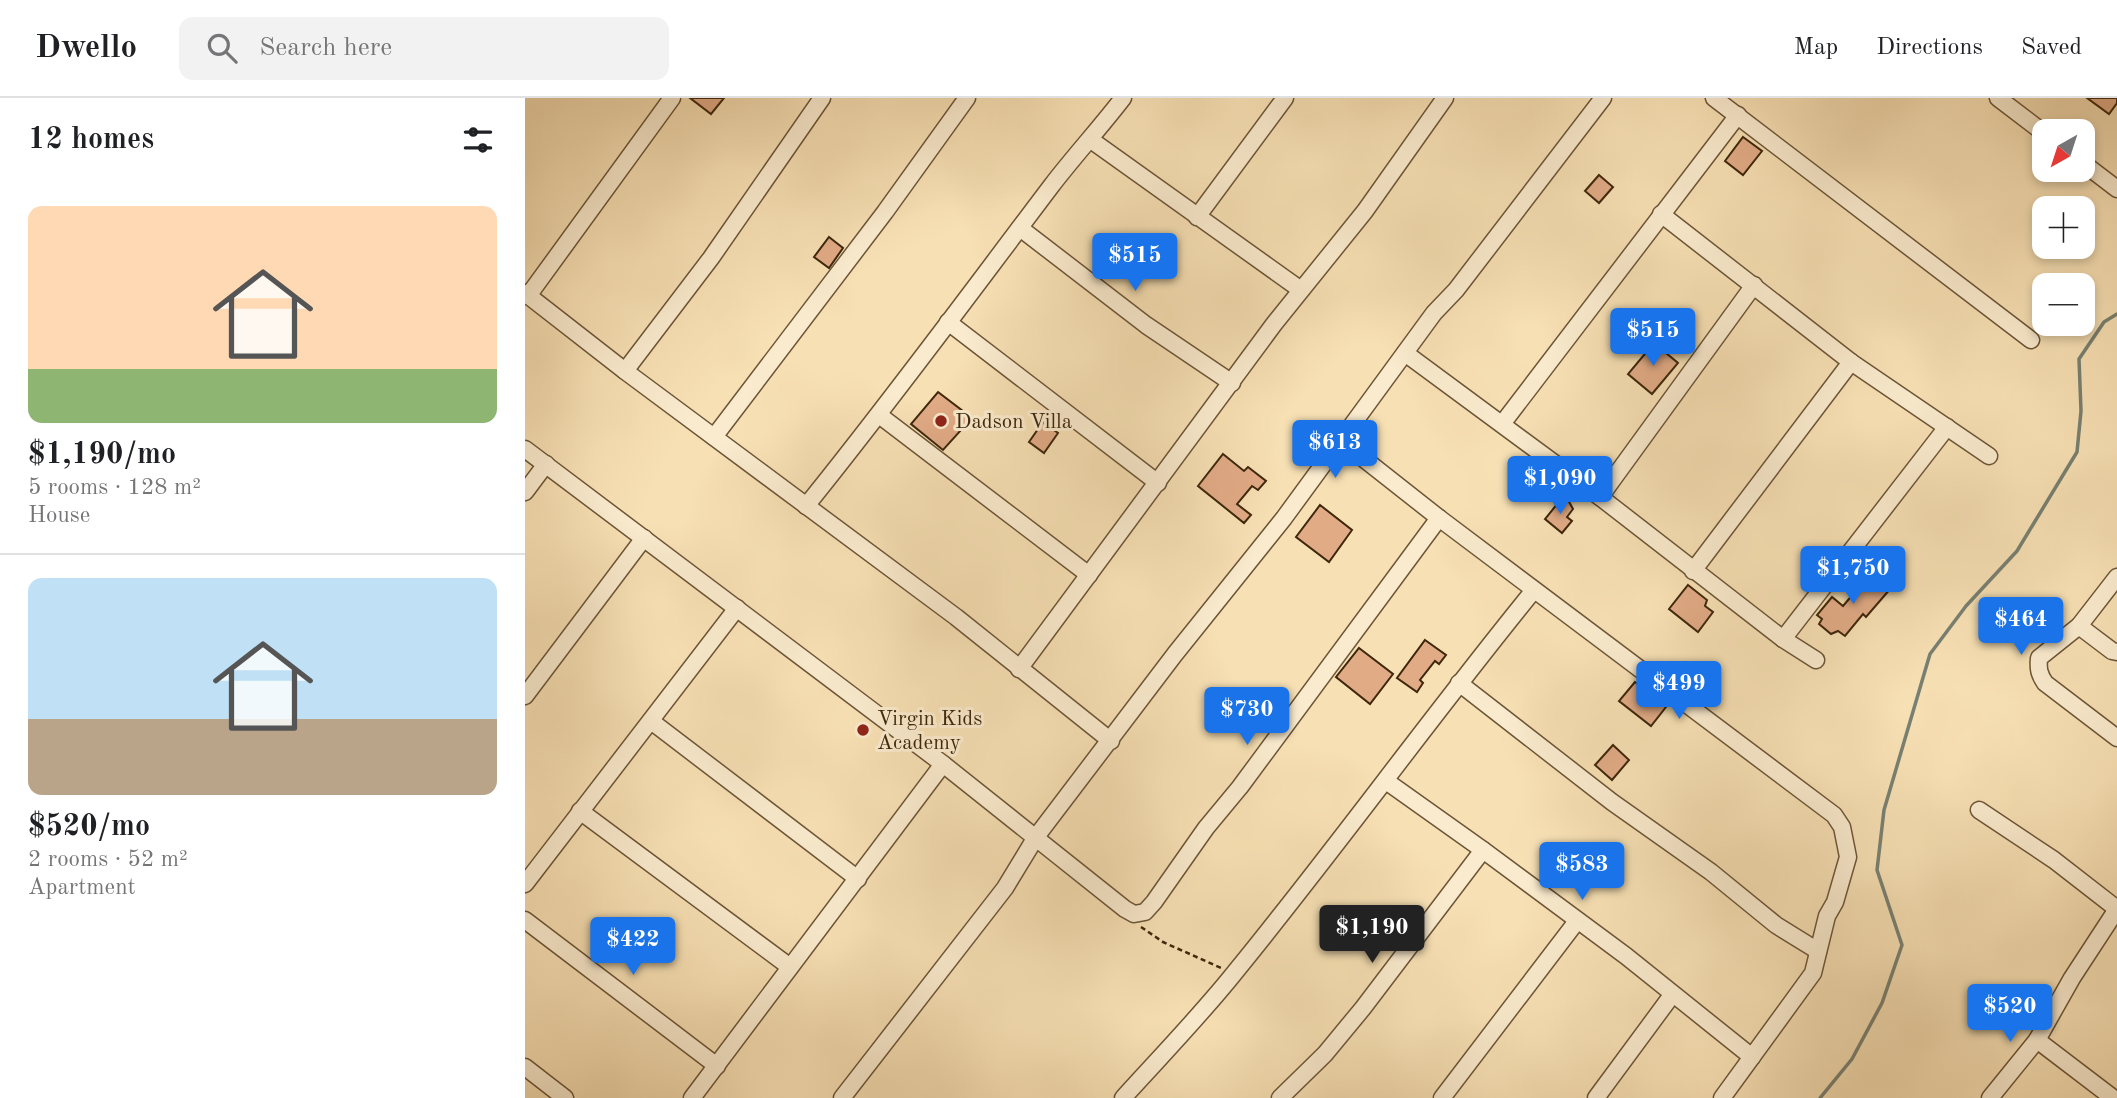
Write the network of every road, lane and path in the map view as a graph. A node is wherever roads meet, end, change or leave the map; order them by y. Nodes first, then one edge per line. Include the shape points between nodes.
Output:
1 (672, 98) edge
2 (822, 98) edge
3 (967, 98) edge
4 (1123, 98) edge
5 (1286, 98) edge
6 (1445, 98) edge
7 (1602, 98) edge
8 (1714, 98) edge
9 (1998, 98) edge
10 (1738, 115) junction
11 (2032, 124) edge
12 (1091, 140) junction
13 (2095, 172) edge
14 (2117, 189) edge
15 (1661, 214) junction
16 (1197, 217) junction
17 (1020, 228) junction
18 (1753, 285) junction
19 (1301, 290) junction
20 (526, 295) edge
21 (948, 322) junction
22 (2031, 340) dead end
23 (1405, 353) junction
24 (1851, 362) junction
25 (625, 371) junction
26 (1232, 383) junction
27 (879, 415) junction
28 (1502, 424) junction
29 (1947, 427) junction
30 (714, 437) junction
31 (1340, 440) junction
32 (525, 449) edge
33 (1989, 456) dead end
34 (546, 464) junction
35 (1158, 483) junction
36 (525, 492) edge
37 (1600, 497) junction
38 (806, 506) junction
39 (1439, 518) junction
40 (644, 538) junction
41 (1693, 571) junction
42 (1089, 575) junction
43 (2117, 577) edge
44 (1534, 590) junction
45 (737, 608) junction
46 (2079, 626) junction
47 (1783, 639) junction
48 (2117, 652) edge
49 (1816, 660) dead end
50 (1019, 668) junction
51 (1458, 683) junction
52 (525, 696) edge
53 (650, 721) junction
54 (2117, 738) edge
55 (1111, 741) junction
56 (943, 764) junction
57 (1386, 781) junction
58 (1979, 810) dead end
59 (580, 811) junction
60 (1036, 837) junction
61 (1483, 850) junction
62 (858, 879) junction
63 (525, 884) edge
64 (2117, 909) edge
65 (1135, 914) junction
66 (525, 920) edge
67 (1577, 921) junction
68 (1818, 951) junction
69 (790, 967) junction
70 (1234, 974) junction
71 (1672, 995) junction
72 (2037, 1040) junction
73 (1752, 1057) junction
74 (717, 1066) junction
75 (525, 1067) edge
76 (565, 1098) edge
77 (692, 1098) edge
78 (842, 1098) edge
79 (1123, 1098) edge
80 (1280, 1098) edge
81 (1442, 1098) edge
82 (1596, 1098) edge
83 (1723, 1098) edge
84 (1990, 1098) edge
85 (2113, 1098) edge

1 - 20 street
2 - 25 street via 711,258
3 - 30 street
4 - 12 street
5 - 16 street
6 - 19 street via 1365,211
7 - 23 street
8 - 10 street
9 - 11 street
10 - 15 street
10 - 22 street
12 - 16 street
12 - 17 street
13 - 14 street
15 - 18 street
15 - 28 street
16 - 19 street
17 - 21 street
17 - 26 street via 1146,325
18 - 24 street
18 - 37 street
19 - 26 street
20 - 25 street
21 - 27 street
21 - 35 street
23 - 28 street
23 - 31 street
24 - 29 street
24 - 41 street
25 - 30 street
26 - 35 street
27 - 38 street
27 - 42 street
28 - 37 street
29 - 33 street
29 - 47 street
30 - 38 street
31 - 39 street
31 - 55 street
32 - 34 street
34 - 36 street
34 - 40 street
35 - 42 street
37 - 41 street
38 - 50 street
39 - 44 street
39 - 65 street via 1154,902 1145,912
40 - 45 street
40 - 52 street
41 - 47 street
42 - 50 street
43 - 46 street
44 - 51 street
44 - 68 street via 1834,815 1842,827 1848,857
45 - 53 street
45 - 56 street
46 - 48 street
46 - 54 street via 2039,658 2040,676
47 - 49 street
50 - 55 street
51 - 57 street
51 - 68 street via 1776,925
53 - 59 street
53 - 62 street
55 - 60 street
56 - 60 street
56 - 62 street
57 - 61 street
57 - 70 street
58 - 64 street
59 - 63 street
59 - 69 street
60 - 65 street
60 - 78 street via 1005,888
61 - 67 street
61 - 80 street via 1363,1008
62 - 69 street
64 - 72 street
65 - 70 path via 1137,923 1155,938
66 - 74 street
67 - 71 street
67 - 81 street
68 - 73 street via 1813,973
69 - 74 street
70 - 79 street
71 - 73 street
71 - 82 street
72 - 84 street
72 - 85 street
73 - 83 street
74 - 77 street
75 - 76 street

